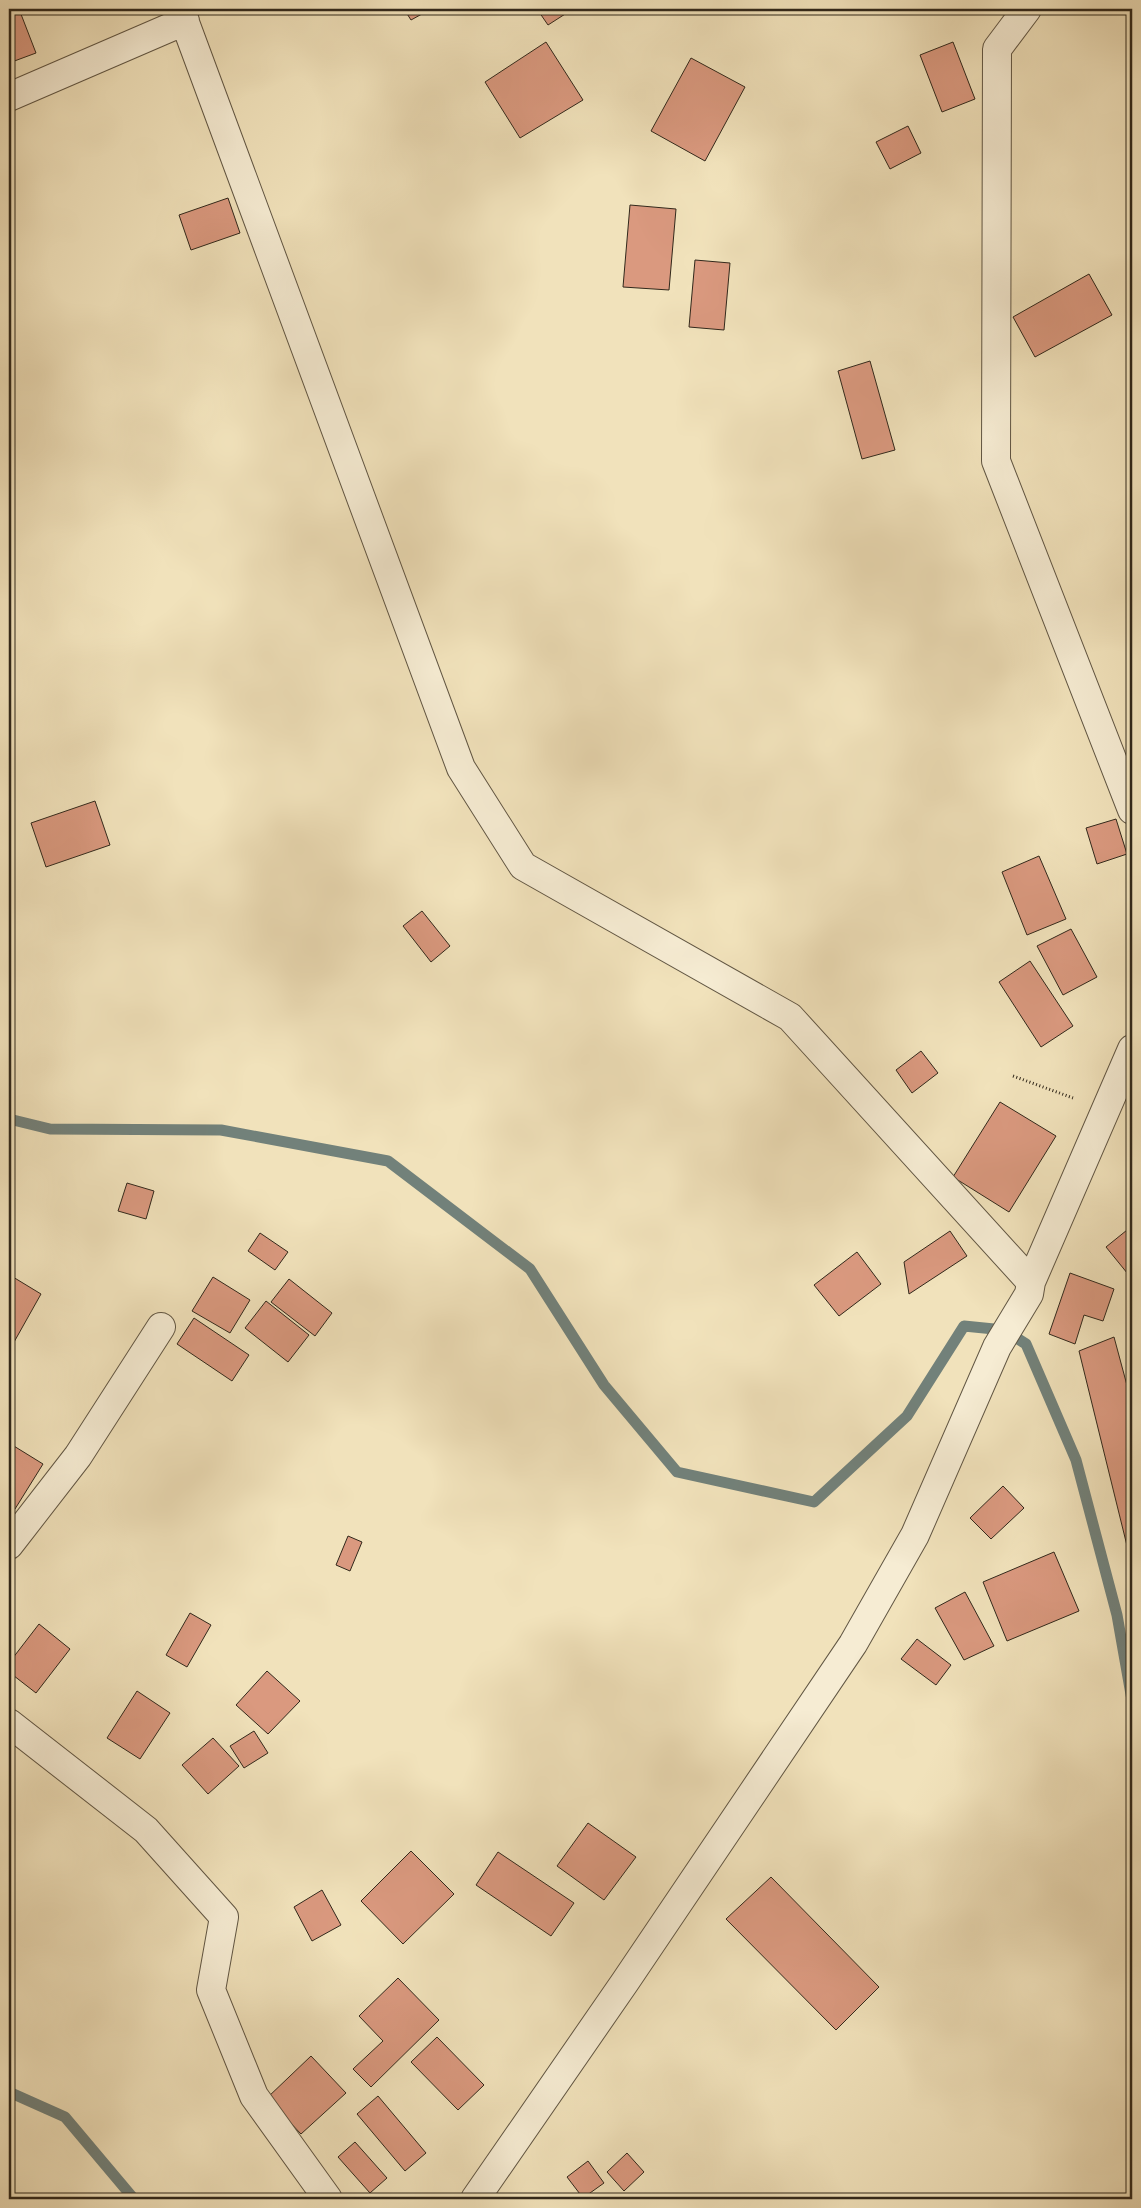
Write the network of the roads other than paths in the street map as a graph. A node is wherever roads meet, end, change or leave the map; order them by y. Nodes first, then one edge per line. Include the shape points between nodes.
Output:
1 (1028, 9) edge
2 (182, 15) edge
3 (9, 97) edge
4 (1132, 810) edge
5 (1132, 1049) edge
6 (1030, 1288) junction
7 (161, 1326) dead end
8 (9, 1545) edge
9 (9, 1722) edge
10 (328, 2199) edge
11 (475, 2199) edge

1 - 4 street via 997,50 996,460
2 - 3 street
2 - 6 street via 461,768 523,866 790,1018
5 - 6 street
6 - 11 street via 997,1347 915,1535 853,1644 626,1982
7 - 8 street via 78,1456
9 - 10 street via 146,1830 224,1916 211,1990 254,2096

